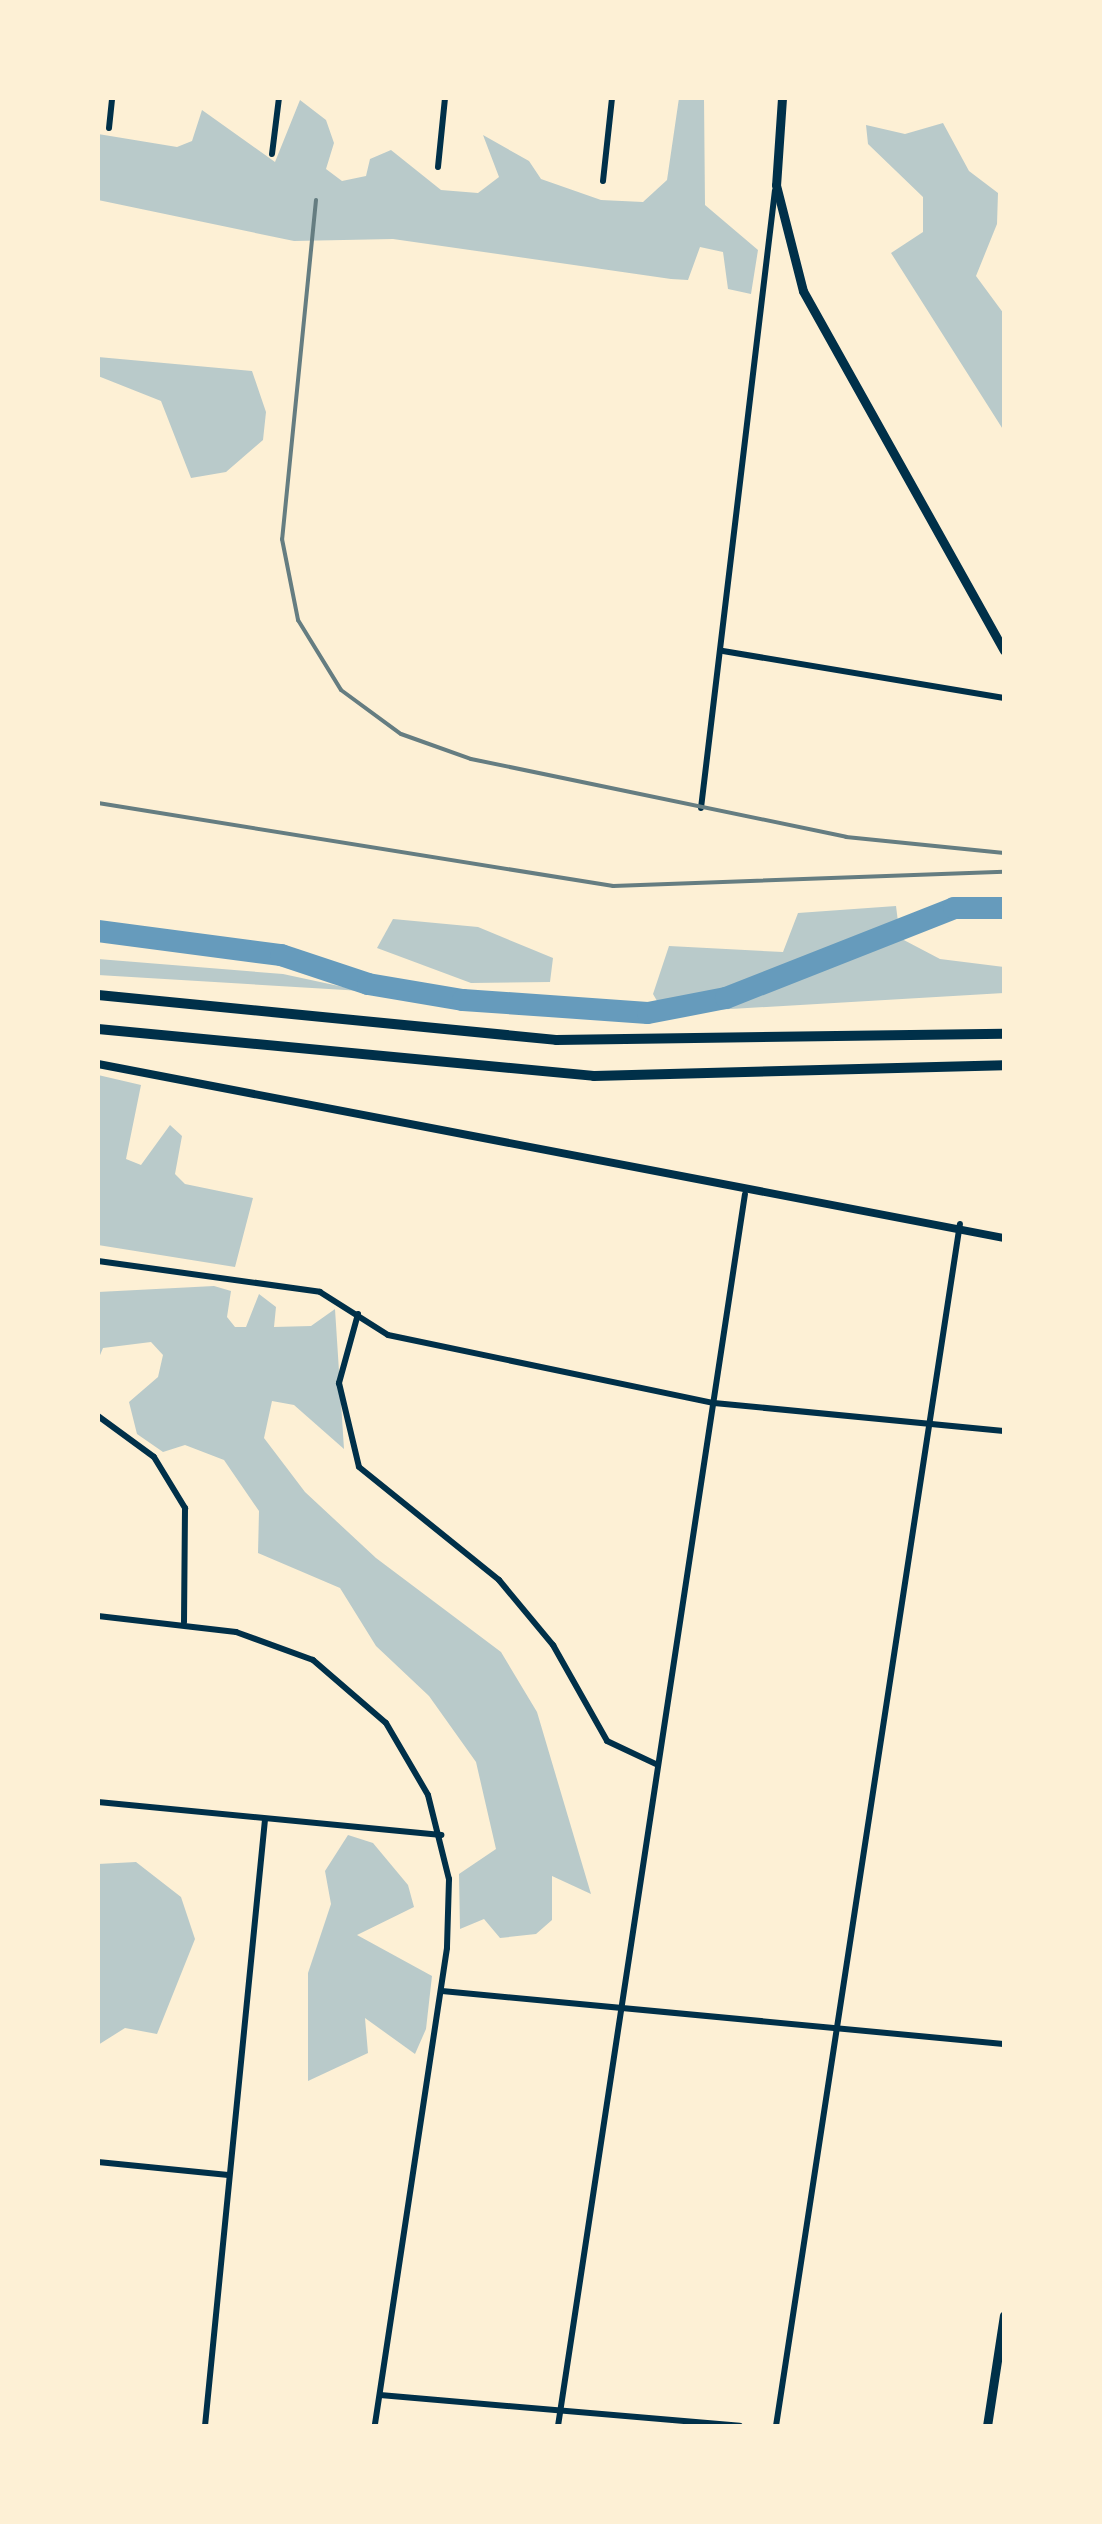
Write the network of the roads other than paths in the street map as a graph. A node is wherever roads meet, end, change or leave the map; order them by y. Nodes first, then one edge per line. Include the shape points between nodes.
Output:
1 (112, 98) edge
2 (279, 98) edge
3 (446, 98) edge
4 (612, 98) edge
5 (782, 98) edge
6 (109, 128) dead end
7 (272, 154) dead end
8 (438, 166) dead end
9 (603, 181) dead end
10 (776, 185) junction
11 (722, 651) junction
12 (1004, 652) edge
13 (1004, 698) edge
14 (701, 808) dead end
15 (98, 995) edge
16 (98, 1029) edge
17 (1004, 1034) edge
18 (98, 1064) edge
19 (1004, 1065) edge
20 (745, 1194) junction
21 (960, 1224) junction
22 (1004, 1238) edge
23 (98, 1261) edge
24 (358, 1314) junction
25 (714, 1404) junction
26 (98, 1416) edge
27 (928, 1424) junction
28 (1004, 1432) edge
29 (98, 1616) edge
30 (184, 1622) junction
31 (658, 1765) junction
32 (98, 1802) edge
33 (265, 1819) junction
34 (440, 1835) junction
35 (442, 1991) junction
36 (621, 2007) junction
37 (838, 2028) junction
38 (1004, 2044) edge
39 (98, 2162) edge
40 (228, 2175) junction
41 (1004, 2314) edge
42 (380, 2395) junction
43 (560, 2411) junction
44 (205, 2426) edge
45 (374, 2426) edge
46 (558, 2426) edge
47 (740, 2426) edge
48 (776, 2426) edge
49 (987, 2426) edge

1 - 6 street
2 - 7 street
3 - 8 street
4 - 9 street
5 - 10 main road
10 - 11 street
10 - 12 main road via 821,331
11 - 13 street
11 - 14 street
15 - 17 highway via 556,1040
16 - 19 highway via 594,1076
18 - 20 street
20 - 21 street
20 - 25 street
21 - 22 street
21 - 27 street
23 - 24 street via 320,1292
24 - 25 street via 388,1335
24 - 31 street via 339,1383 359,1467 500,1580 554,1645 607,1742
25 - 27 street
25 - 31 street
26 - 30 street via 154,1457 180,1498 190,1548
27 - 28 street
27 - 37 street
29 - 30 street
30 - 34 street via 284,1646 355,1691 408,1755
31 - 36 street
32 - 33 street
33 - 34 street
33 - 40 street
34 - 35 street via 451,1908
35 - 36 street
35 - 42 street
36 - 37 street
36 - 43 street
37 - 38 street
37 - 48 street
39 - 40 street
40 - 44 street
41 - 49 main road
42 - 43 street
42 - 45 street
43 - 46 street
43 - 47 street

